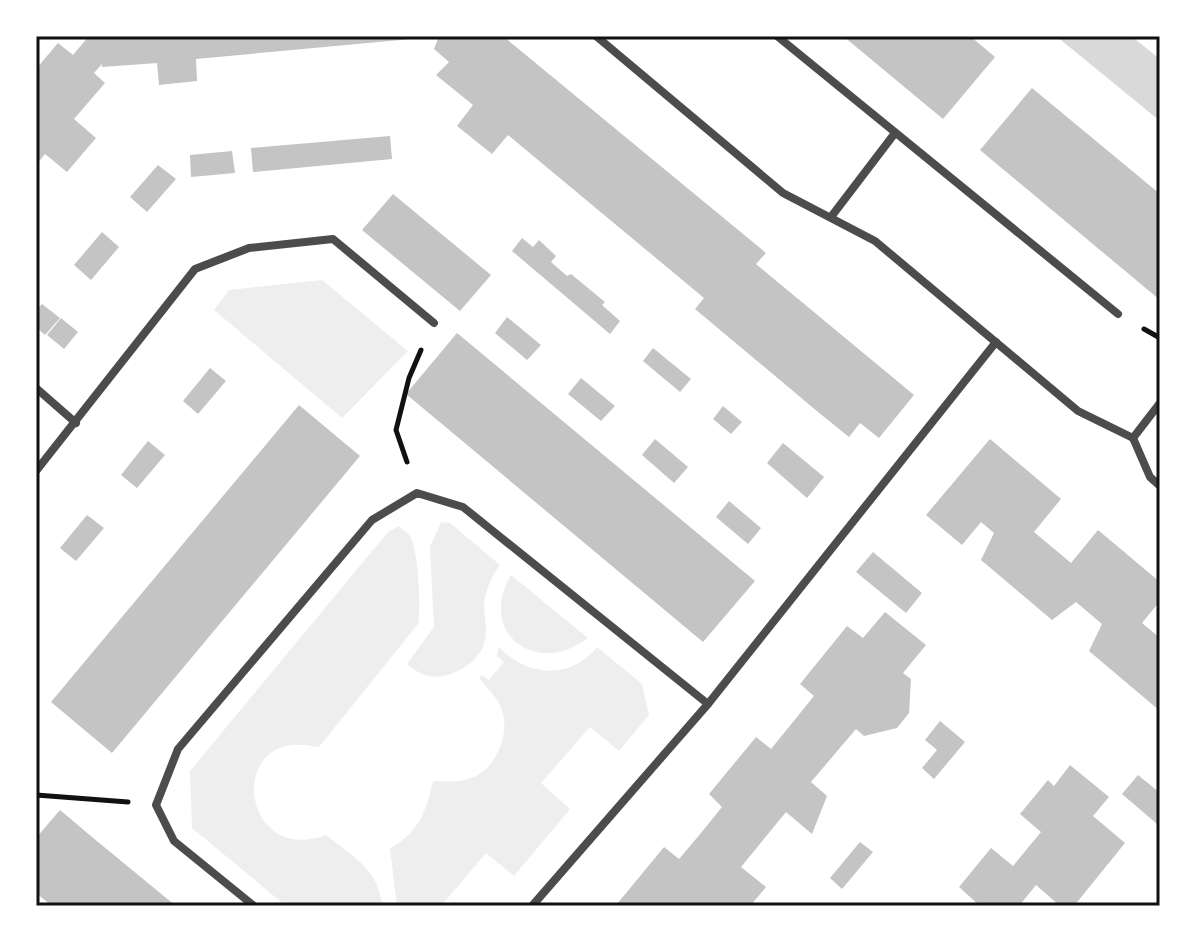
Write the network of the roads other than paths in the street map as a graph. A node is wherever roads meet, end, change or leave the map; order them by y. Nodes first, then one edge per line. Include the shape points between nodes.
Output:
1 (596, 36) edge
2 (777, 36) edge
3 (895, 133) junction
4 (831, 217) junction
5 (1118, 314) dead end
6 (434, 323) road end
7 (996, 342) junction
8 (36, 388) edge
9 (1160, 403) edge
10 (76, 423) junction
11 (1133, 438) junction
12 (36, 471) edge
13 (1160, 486) edge
14 (708, 704) junction
15 (254, 906) edge
16 (532, 906) edge

1 - 4 street via 783,193
2 - 3 street
3 - 4 street
3 - 5 street
4 - 7 street via 875,241
6 - 10 street via 333,239 249,248 195,269
7 - 11 street via 1078,411
7 - 14 street
8 - 10 street
9 - 11 street
10 - 12 street
11 - 13 street via 1150,477
14 - 15 street via 463,507 417,493 372,520 178,749 156,805 174,841
14 - 16 street

